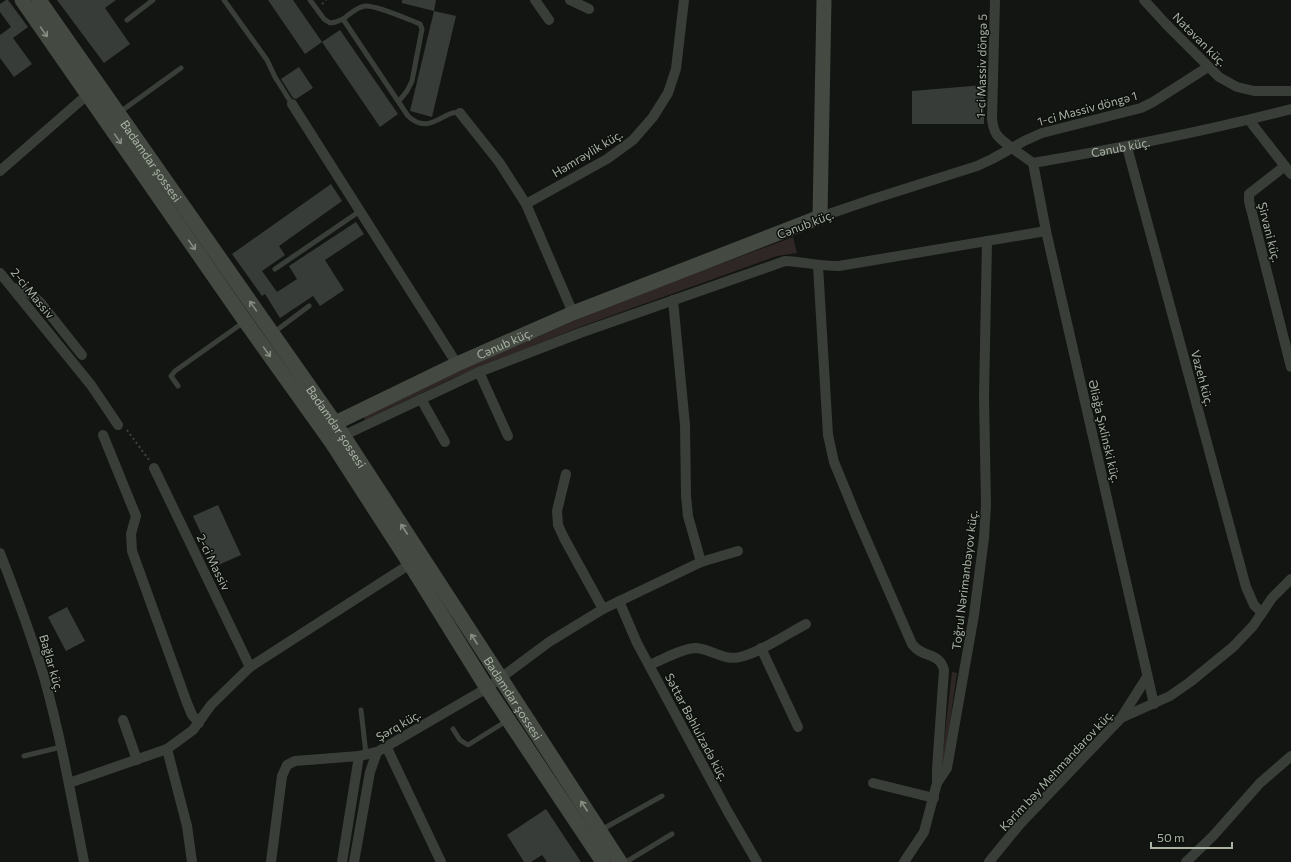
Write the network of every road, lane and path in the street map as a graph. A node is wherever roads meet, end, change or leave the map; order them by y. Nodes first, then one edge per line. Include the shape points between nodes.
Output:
1 (153, 0) edge
2 (224, 0) edge
3 (310, 0) edge
4 (535, 0) edge
5 (570, 0) edge
6 (684, 0) edge
7 (824, 0) edge
8 (995, 0) edge
9 (1144, 0) edge
10 (34, 2) edge
11 (589, 10) dead end
12 (343, 19) junction
13 (127, 20) dead end
14 (549, 20) dead end
15 (181, 68) dead end
16 (1208, 68) junction
17 (1291, 92) edge
18 (87, 94) junction
19 (399, 101) junction
20 (292, 104) joint
21 (1291, 109) edge
22 (460, 113) joint
23 (118, 114) junction
24 (1249, 120) junction
25 (1127, 147) junction
26 (1012, 148) junction
27 (1033, 163) junction
28 (1288, 170) edge
29 (0, 171) edge
30 (526, 204) junction
31 (360, 211) junction
32 (820, 218) junction
33 (1046, 231) junction
34 (986, 241) junction
35 (818, 266) junction
36 (276, 268) dead end
37 (0, 273) edge
38 (14, 288) junction
39 (673, 300) junction
40 (309, 306) dead end
41 (573, 313) junction
42 (245, 321) junction
43 (272, 334) junction
44 (82, 355) dead end
45 (457, 364) junction
46 (1291, 367) edge
47 (479, 372) junction
48 (178, 386) dead end
49 (421, 399) junction
50 (118, 425) joint
51 (329, 426) junction
52 (103, 435) dead end
53 (508, 436) dead end
54 (338, 439) junction
55 (445, 442) dead end
56 (154, 468) joint
57 (566, 474) dead end
58 (738, 551) dead end
59 (0, 553) edge
60 (702, 562) junction
61 (410, 564) junction
62 (1291, 579) edge
63 (619, 601) junction
64 (603, 609) junction
65 (1262, 613) junction
66 (806, 624) dead end
67 (761, 648) junction
68 (649, 665) junction
69 (250, 667) junction
70 (1147, 677) junction
71 (500, 679) junction
72 (487, 688) junction
73 (1154, 704) junction
74 (361, 710) dead end
75 (1121, 718) junction
76 (123, 720) dead end
77 (509, 720) junction
78 (199, 723) junction
79 (798, 727) dead end
80 (453, 729) dead end
81 (61, 747) junction
82 (387, 748) junction
83 (167, 749) junction
84 (377, 752) junction
85 (362, 755) junction
86 (24, 756) dead end
87 (1291, 756) edge
88 (137, 760) junction
89 (69, 783) junction
90 (873, 783) dead end
91 (938, 783) junction
92 (662, 796) dead end
93 (934, 798) junction
94 (600, 831) junction
95 (672, 834) dead end
96 (84, 862) edge
97 (192, 862) edge
98 (271, 862) edge
99 (342, 862) edge
100 (354, 862) edge
101 (441, 862) edge
102 (603, 862) edge
103 (620, 862) edge
104 (626, 862) edge
105 (757, 862) edge
106 (904, 862) edge
107 (989, 862) edge
108 (1186, 862) edge

1 - 13 lane
2 - 20 lane via 267,60
3 - 12 lane via 330,23
4 - 14 street
5 - 11 street
6 - 30 street, Həmrəylik küç. via 676,69 668,93 653,117 633,140 607,159
7 - 32 main road
8 - 26 street, 1-ci Massiv döngə 5 via 993,130 998,138
9 - 16 street, Natəvan küç.
10 -> 18 main road, Badamdar şossesi
10 - 23 main road, Badamdar şossesi
12 - 19 lane
12 - 19 lane via 354,10 365,6 420,24 422,29 412,81
15 - 23 lane
16 - 17 street, Natəvan küç. via 1237,87 1254,91
16 - 26 street, 1-ci Massiv döngə 1 via 1140,108 1042,133
18 - 29 street
18 -> 42 main road, Badamdar şossesi
19 - 22 lane via 408,116 422,124 440,120 454,112
20 - 31 street
21 - 24 street, Cənub küç.
22 - 30 street via 499,162
43 -> 23 main road, Badamdar şossesi
24 - 25 street, Cənub küç.
24 - 28 street
25 - 27 street, Cənub küç.
25 - 65 street, Vazeh küç. via 1246,587 1254,605
26 - 27 street
26 - 32 street, Cənub küç. via 977,166
27 - 33 street, Əliağa Şıxlinski küç.
28 - 46 street, Şirvani küç. via 1249,194 1248,201
30 - 41 street
31 - 36 lane
31 - 45 street
32 - 41 main road, Cənub küç.
33 - 34 street, Cənub küç.
33 - 70 street, Əliağa Şıxlinski küç.
34 - 35 street, Cənub küç. via 839,266
34 - 91 street, Toğrul Nərimanbəyov küç. via 984,538 964,679 947,768
35 - 39 street, Cənub küç. via 785,261
35 - 91 street via 828,435 834,462 912,644 917,650 936,657 944,670
37 - 38 street, 2-ci Massiv
38 - 44 street via 28,292 40,302
38 - 50 street, 2-ci Massiv via 91,385
39 - 47 street, Cənub küç.
39 - 60 street via 685,425 688,516
40 - 43 lane
41 - 45 main road, Cənub küç.
42 - 48 lane via 175,371 171,376
42 -> 51 main road, Badamdar şossesi
43 - 51 main road, Badamdar şossesi
45 - 51 main road, Cənub küç.
47 - 49 street, Cənub küç.
47 - 53 street
49 - 54 street, Cənub küç.
49 - 55 street
50 - 56 path via 126,429
51 - 54 main road, Badamdar şossesi
52 - 78 street via 136,516 131,534 132,551 186,703
54 - 61 main road, Badamdar şossesi
71 -> 54 main road, Badamdar şossesi
56 - 69 street, 2-ci Massiv
57 - 64 street via 557,511 558,525
58 - 60 street, Şərq küç.
59 - 81 street, Bağlar küç. via 29,630
60 - 63 street, Şərq küç.
61 - 69 street
61 - 72 main road, Badamdar şossesi
62 - 65 street, Kərim bəy Mehmandarov küç. via 1272,598
63 - 64 street, Şərq küç.
63 - 68 street, Səttar Bəhlulzadə küç.
64 - 71 street, Şərq küç. via 549,642
65 - 73 street, Kərim bəy Mehmandarov küç. via 1233,647 1190,682
66 - 67 street
67 - 68 street via 740,657 724,657 696,648 688,649
67 - 79 street
68 - 105 street, Səttar Bəhlulzadə küç.
69 - 78 street via 211,705
70 - 73 street, Əliağa Şıxlinski küç.
70 - 75 street
71 - 72 street, Şərq küç.
94 -> 71 main road, Badamdar şossesi
72 - 77 main road, Badamdar şossesi
72 - 82 street, Şərq küç.
73 - 75 street, Kərim bəy Mehmandarov küç.
74 - 85 lane
75 - 107 street, Kərim bəy Mehmandarov küç. via 1020,824
76 - 88 street
77 - 80 lane via 468,745 460,740
77 - 102 main road, Badamdar şossesi
78 - 83 street via 185,737
81 - 86 lane
81 - 89 street, Bağlar küç.
82 - 84 street, Şərq küç.
82 - 101 street
83 - 88 street
83 - 97 street via 187,826
84 - 85 street
84 - 100 street, Şərq küç. via 370,772
85 - 98 street via 295,761 288,765 282,776
85 - 99 street
87 - 108 street via 1260,783
88 - 89 street
89 - 96 street, Bağlar küç.
90 - 93 street
91 - 93 street, Toğrul Nərimanbəyov küç.
92 - 94 lane
93 - 106 street, Toğrul Nərimanbəyov küç. via 924,832
94 - 103 main road, Badamdar şossesi
95 - 104 lane

